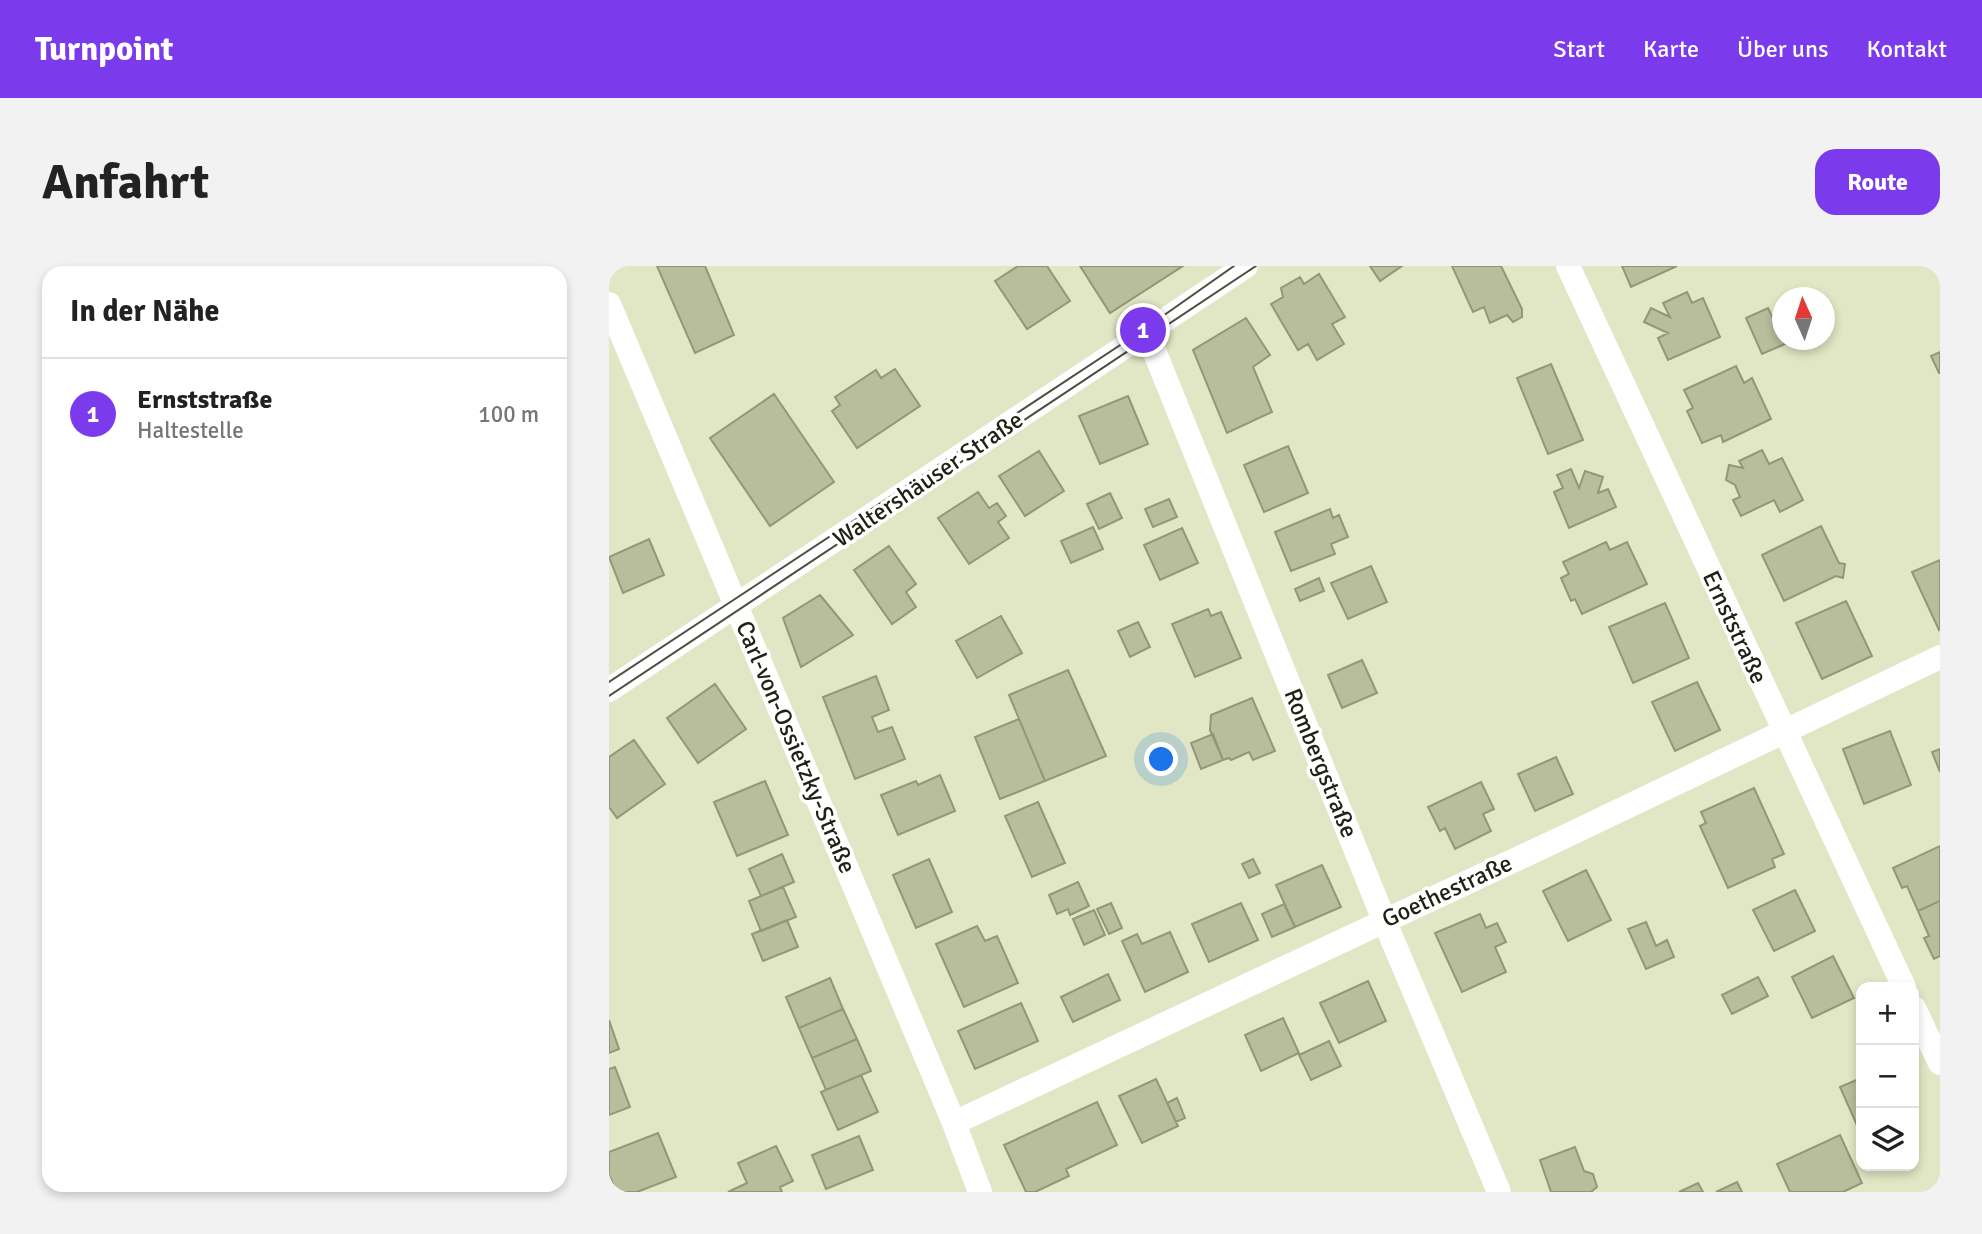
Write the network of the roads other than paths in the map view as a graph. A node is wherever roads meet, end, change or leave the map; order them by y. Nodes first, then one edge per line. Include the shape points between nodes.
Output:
1 (1245, 266) edge
2 (1568, 266) edge
3 (609, 304) edge
4 (1147, 333) junction
5 (737, 606) junction
6 (1940, 657) edge
7 (609, 690) edge
8 (1784, 731) junction
9 (1384, 920) junction
10 (1902, 982) edge
11 (1919, 1018) edge
12 (1940, 1063) edge
13 (954, 1123) junction
14 (980, 1192) edge
15 (1499, 1192) edge

1 - 4 street, Waltershäuser Straße
2 - 8 street, Ernststraße
3 - 5 street, Carl-von-Ossietzky-Straße
4 - 5 street, Waltershäuser Straße
4 - 9 street, Rombergstraße
5 - 7 street, Waltershäuser Straße
5 - 13 street, Carl-von-Ossietzky-Straße
6 - 8 street, Goethestraße
8 - 9 street, Goethestraße
8 - 10 street, Ernststraße
9 - 13 street, Goethestraße
9 - 15 street, Rombergstraße
11 - 12 street
13 - 14 street, Carl-von-Ossietzky-Straße

